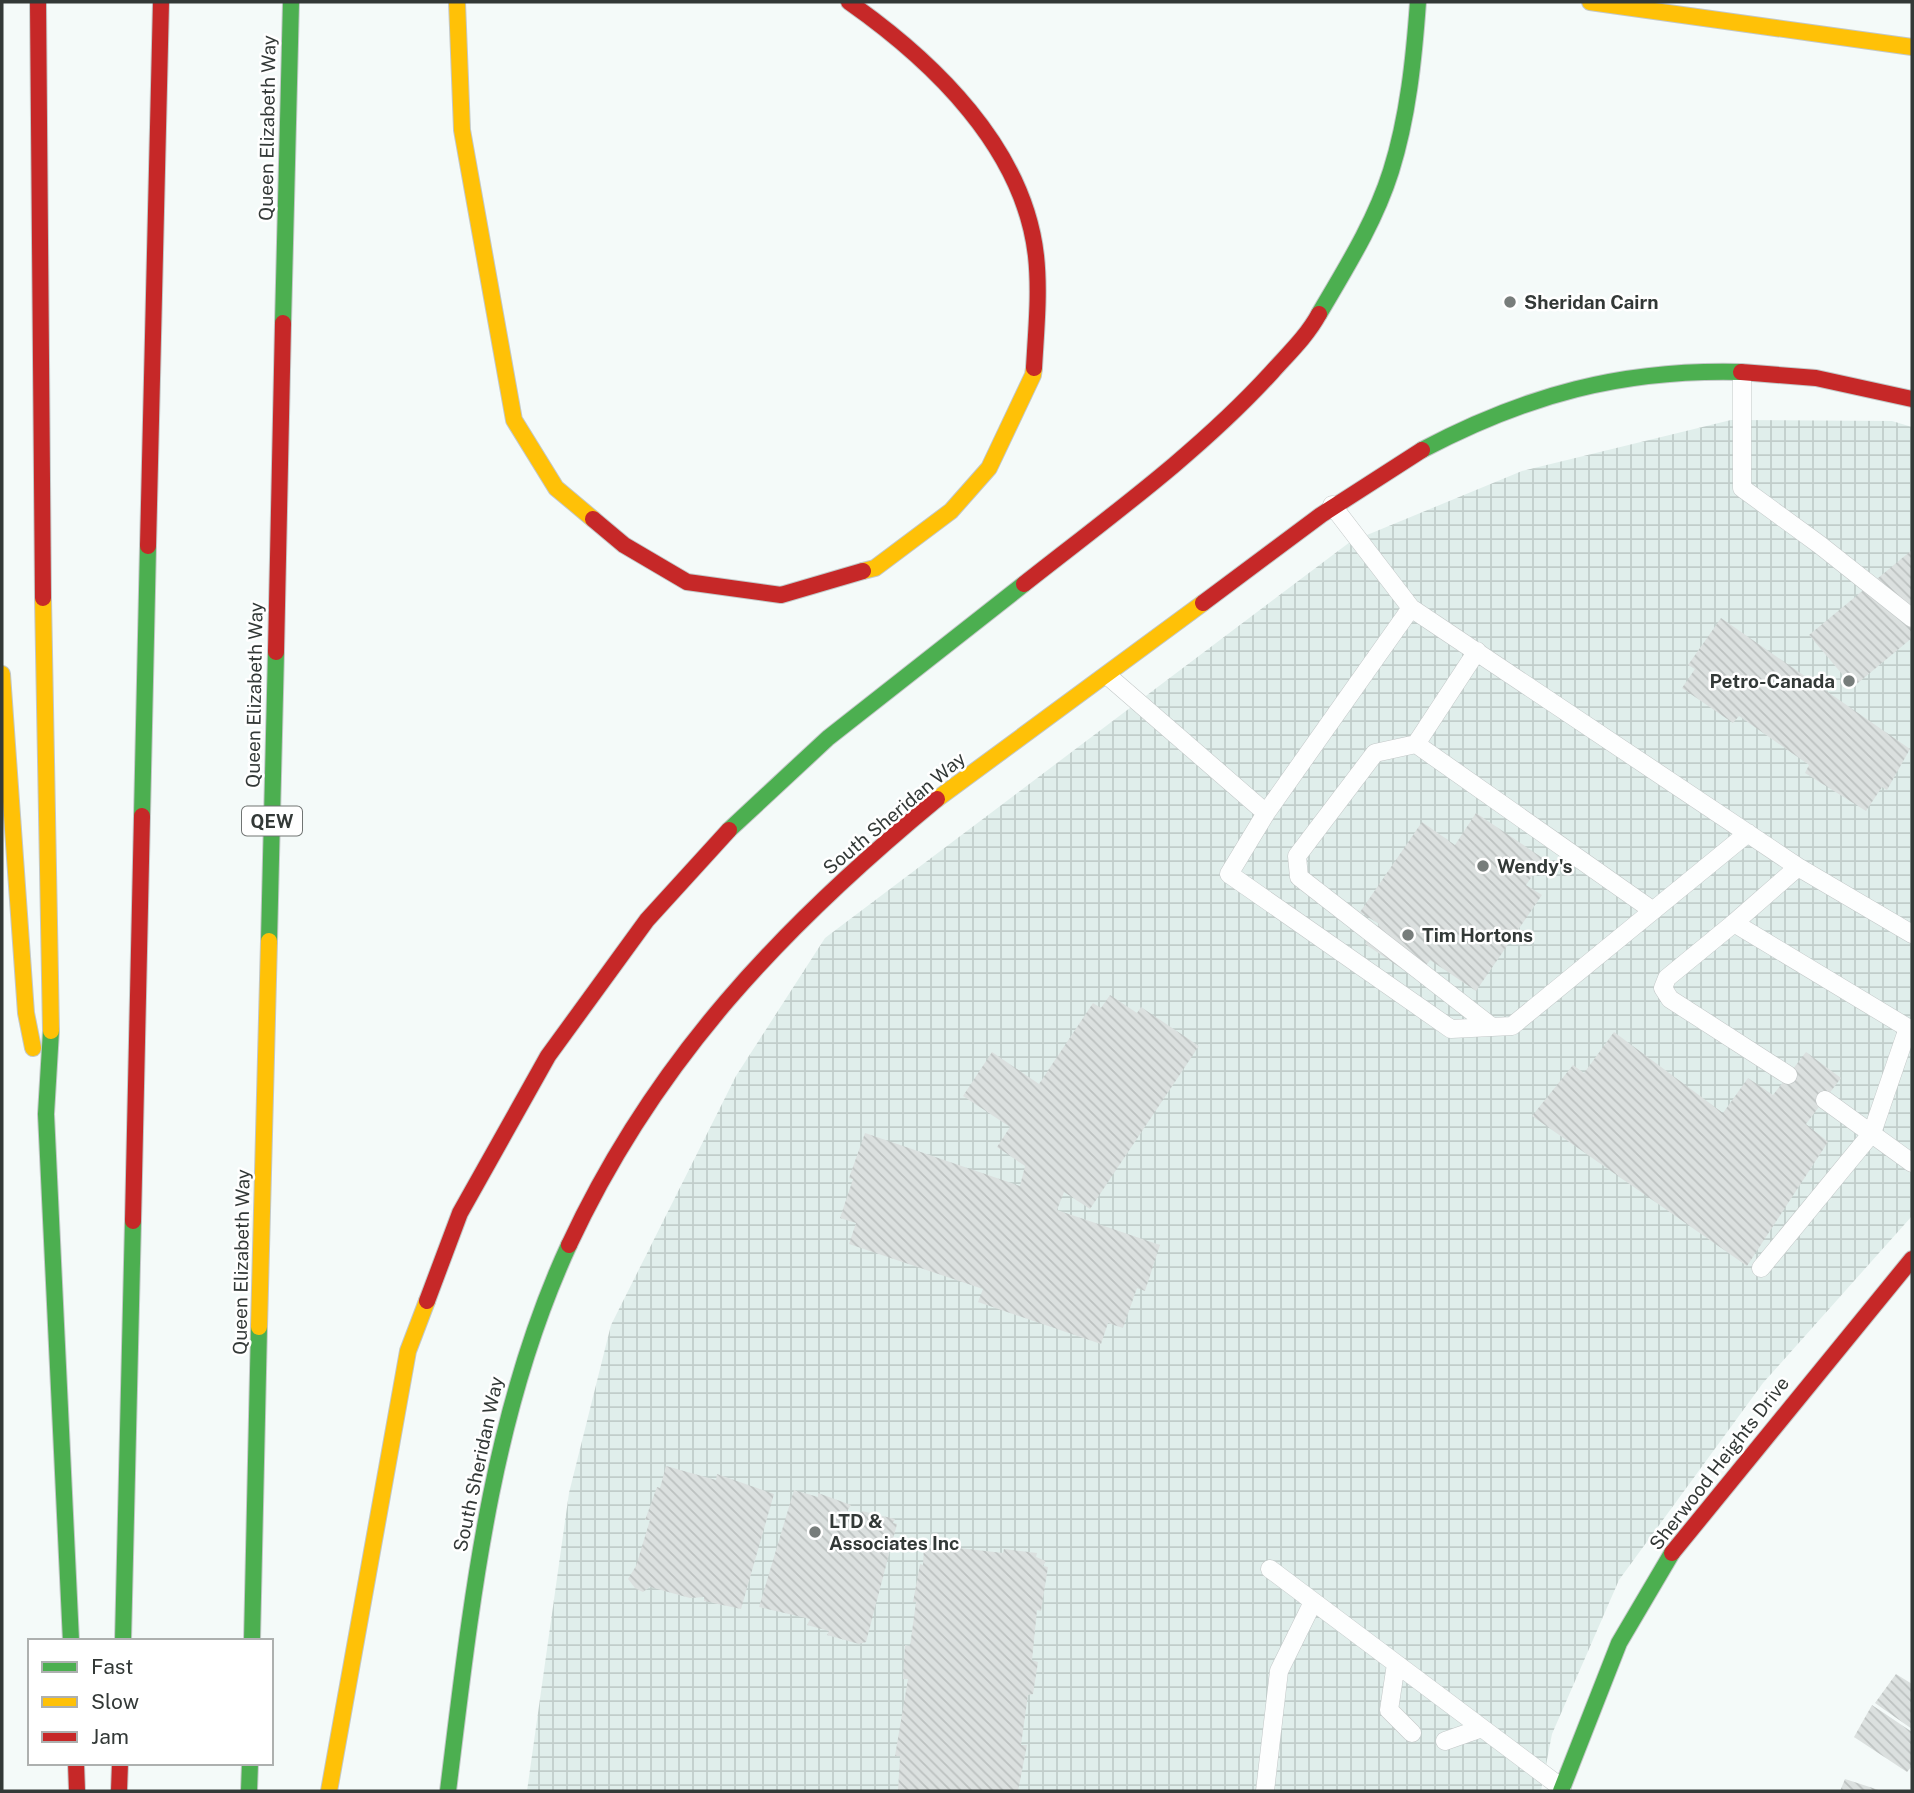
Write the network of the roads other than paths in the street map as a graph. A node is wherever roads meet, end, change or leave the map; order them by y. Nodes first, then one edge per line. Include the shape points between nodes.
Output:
1 (38, 2) edge
2 (161, 2) edge
3 (291, 2) edge
4 (457, 2) edge
5 (849, 2) edge
6 (1418, 2) edge
7 (1590, 2) edge
8 (1912, 47) edge
9 (1742, 373) junction
10 (1912, 399) edge
11 (1332, 505) junction
12 (1411, 608) junction
13 (1912, 618) edge
14 (1477, 651) junction
15 (2, 674) edge
16 (1108, 676) junction
17 (1416, 744) junction
18 (1266, 813) junction
19 (1748, 833) junction
20 (1798, 867) junction
21 (1652, 910) junction
22 (1734, 923) junction
23 (1912, 934) edge
24 (1910, 1024) edge
25 (1492, 1027) junction
26 (1788, 1075) dead end
27 (1825, 1100) dead end
28 (46, 1114) junction
29 (1872, 1133) junction
30 (1912, 1163) edge
31 (1912, 1259) edge
32 (1761, 1268) dead end
33 (1270, 1569) dead end
34 (1314, 1602) junction
35 (71, 1639) edge
36 (123, 1639) edge
37 (253, 1639) edge
38 (1396, 1664) junction
39 (1482, 1728) junction
40 (1412, 1733) dead end
41 (1445, 1741) dead end
42 (76, 1765) edge
43 (120, 1765) edge
44 (250, 1765) edge
45 (1562, 1789) edge
46 (76, 1791) edge
47 (119, 1791) edge
48 (249, 1791) edge
49 (329, 1791) edge
50 (448, 1791) edge
51 (1265, 1791) edge

1 - 28 main road via 52,1011
2 - 36 main road
3 - 37 main road, Queen Elizabeth Way / QEW
4 - 5 main road via 463,130 514,420 556,488 624,545 687,582 781,595 875,568 951,511 989,468 1033,375 1036,254 1023,203 1001,155 940,75
6 - 49 main road via 1413,69 1391,171 1362,240 1310,330 1241,406 1134,497 828,738 743,815 647,920 548,1056 460,1213 408,1352
7 - 8 main road
9 - 10 main road, South Sheridan Way via 1849,382
9 - 11 main road, South Sheridan Way via 1632,377 1536,399 1442,439
9 - 13 lane via 1742,488
11 - 12 lane
11 - 16 main road, South Sheridan Way
12 - 14 lane
12 - 18 lane
14 - 17 lane
14 - 19 lane
15 - 28 main road via 26,1013
16 - 18 lane
16 - 50 main road, South Sheridan Way via 941,796 840,886 713,1014 636,1122 583,1213 540,1310 509,1405 480,1549
17 - 21 lane
17 - 25 lane via 1375,753 1297,856 1299,877
18 - 25 lane via 1229,874 1451,1029
19 - 20 lane
19 - 21 lane
20 - 22 lane
20 - 23 lane
21 - 25 lane via 1512,1026
22 - 24 lane
22 - 26 lane via 1667,978 1663,988 1670,999
24 - 29 lane
27 - 29 lane
28 - 35 main road
29 - 30 lane
29 - 32 lane
31 - 45 main road, Sherwood Heights Drive via 1676,1545 1619,1643
33 - 34 lane
34 - 38 lane
34 - 51 lane via 1279,1671
38 - 39 lane
38 - 40 lane via 1389,1710
39 - 41 lane
39 - 45 lane
42 - 46 main road
43 - 47 main road
44 - 48 main road

